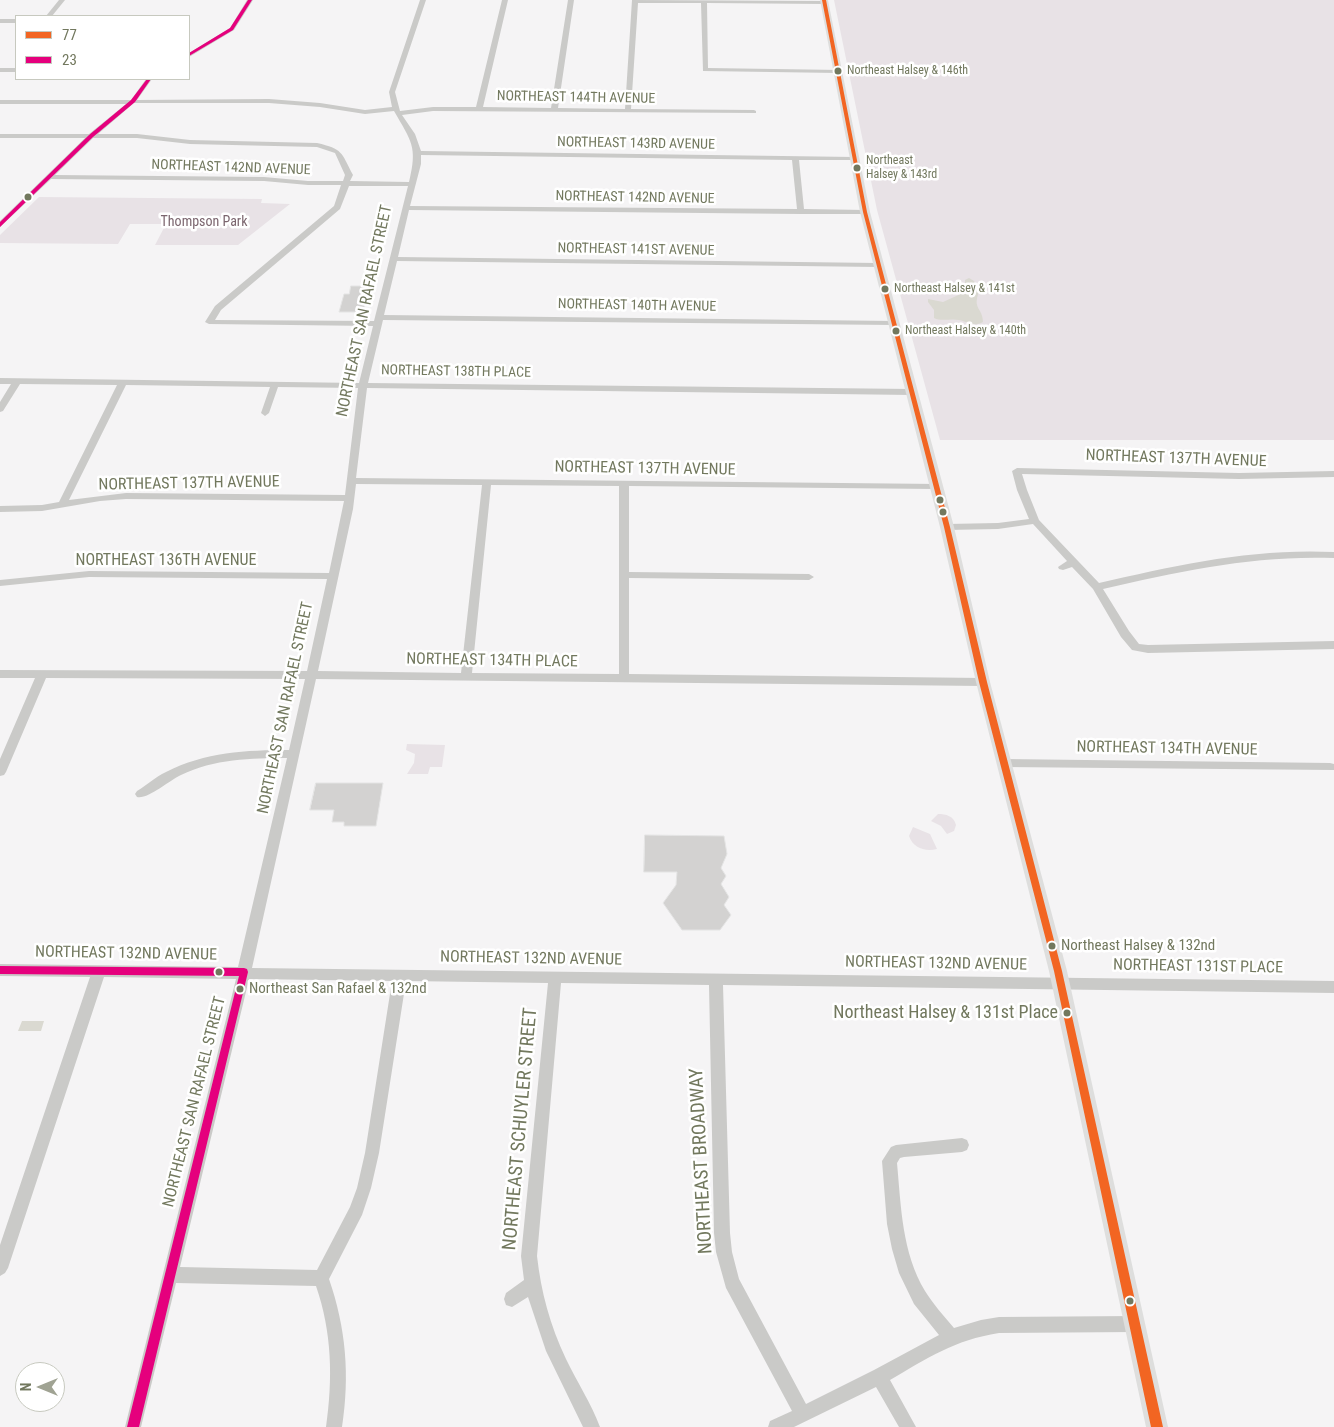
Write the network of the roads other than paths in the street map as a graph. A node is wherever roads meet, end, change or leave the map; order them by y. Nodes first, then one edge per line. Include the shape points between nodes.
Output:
1 (62, 0) edge
2 (250, 0) edge
3 (423, 0) edge
4 (505, 0) edge
5 (571, 0) edge
6 (635, 1) edge
7 (825, 1) edge
8 (704, 2) junction
9 (50, 15) edge
10 (0, 21) edge
11 (15, 21) edge
12 (190, 54) edge
13 (0, 70) edge
14 (15, 70) edge
15 (838, 71) junction
16 (148, 80) edge
17 (133, 101) junction
18 (0, 102) edge
19 (479, 110) junction
20 (554, 110) junction
21 (398, 111) junction
22 (628, 111) junction
23 (754, 112) dead end
24 (3, 136) edge
25 (91, 136) junction
26 (0, 142) edge
27 (418, 154) junction
28 (796, 159) junction
29 (854, 159) junction
30 (49, 177) junction
31 (348, 184) junction
32 (412, 184) junction
33 (405, 208) junction
34 (801, 212) junction
35 (865, 212) junction
36 (0, 225) edge
37 (393, 259) junction
38 (878, 265) junction
39 (378, 321) junction
40 (894, 323) junction
41 (0, 381) edge
42 (17, 381) junction
43 (123, 382) junction
44 (275, 384) junction
45 (363, 385) junction
46 (912, 392) junction
47 (0, 409) edge
48 (265, 413) dead end
49 (1334, 474) edge
50 (352, 481) junction
51 (487, 482) junction
52 (624, 485) junction
53 (936, 486) junction
54 (350, 498) junction
55 (62, 505) junction
56 (0, 509) edge
57 (1035, 521) junction
58 (947, 527) junction
59 (1334, 556) edge
60 (1075, 562) junction
61 (1063, 567) dead end
62 (624, 575) junction
63 (333, 576) junction
64 (809, 577) dead end
65 (0, 583) edge
66 (1097, 587) junction
67 (1334, 645) edge
68 (43, 673) junction
69 (0, 674) edge
70 (310, 675) junction
71 (466, 677) junction
72 (624, 679) junction
73 (983, 682) junction
74 (293, 754) junction
75 (1004, 763) junction
76 (1330, 767) dead end
77 (0, 772) edge
78 (141, 794) dead end
79 (0, 970) edge
80 (99, 971) junction
81 (244, 972) junction
82 (400, 974) junction
83 (555, 977) junction
84 (716, 979) junction
85 (1061, 983) junction
86 (1334, 987) edge
87 (962, 1145) dead end
88 (0, 1268) edge
89 (171, 1275) junction
90 (321, 1278) junction
91 (531, 1284) junction
92 (512, 1299) dead end
93 (1135, 1324) junction
94 (950, 1336) junction
95 (879, 1377) junction
96 (803, 1414) junction
97 (133, 1427) edge
98 (334, 1427) edge
99 (592, 1427) edge
100 (776, 1427) edge
101 (908, 1427) edge
102 (1157, 1427) edge

1 - 9 street
2 - 12 street via 232,29
3 - 21 street via 393,86 393,99
4 - 19 street
5 - 20 street
6 - 8 street
6 - 22 street
7 - 8 street
7 - 15 main road
8 - 15 street via 705,70
10 - 11 street
13 - 14 street
15 - 29 main road
16 - 17 street
17 - 18 street, NORTHEAST 144TH AVENUE
17 - 21 street, NORTHEAST 144TH AVENUE via 269,101 365,112
17 - 25 street
19 - 20 street, NORTHEAST 144TH AVENUE
19 - 21 street, NORTHEAST 144TH AVENUE
20 - 22 street, NORTHEAST 144TH AVENUE
21 - 27 street via 414,138
22 - 23 street, NORTHEAST 144TH AVENUE
24 - 25 street
24 - 26 street
25 - 30 street
25 - 31 street via 324,146 338,152 349,175
27 - 28 street, NORTHEAST 143RD AVENUE
27 - 32 street, NORTHEAST SAN RAFAEL STREET
28 - 29 street, NORTHEAST 143RD AVENUE
28 - 34 street
29 - 35 main road
30 - 31 street, NORTHEAST 142ND AVENUE via 264,179
30 - 36 street
31 - 32 street, NORTHEAST 142ND AVENUE
31 - 39 street, NORTHEAST 140TH AVENUE via 337,207 218,308 209,322
32 - 33 street, NORTHEAST SAN RAFAEL STREET
33 - 34 street, NORTHEAST 142ND AVENUE
33 - 37 street, NORTHEAST SAN RAFAEL STREET
34 - 35 street, NORTHEAST 142ND AVENUE
35 - 38 main road
37 - 38 street, NORTHEAST 141ST AVENUE
37 - 39 street, NORTHEAST SAN RAFAEL STREET
38 - 40 main road
39 - 40 street, NORTHEAST 140TH AVENUE
39 - 45 street, NORTHEAST SAN RAFAEL STREET
40 - 46 main road
41 - 42 street, NORTHEAST 138TH PLACE
42 - 43 street, NORTHEAST 138TH PLACE
42 - 47 street
43 - 44 street, NORTHEAST 138TH PLACE
43 - 55 street
44 - 45 street, NORTHEAST 138TH PLACE
44 - 48 street
45 - 46 street, NORTHEAST 138TH PLACE
45 - 50 street, NORTHEAST SAN RAFAEL STREET
46 - 53 main road
49 - 57 street, NORTHEAST 137TH AVENUE via 1239,476 1017,471
50 - 51 street, NORTHEAST 137TH AVENUE
50 - 54 street, NORTHEAST SAN RAFAEL STREET
51 - 52 street, NORTHEAST 137TH AVENUE
51 - 71 street
52 - 53 street, NORTHEAST 137TH AVENUE
52 - 62 street
53 - 58 main road
54 - 55 street, NORTHEAST 137TH AVENUE via 126,496
54 - 63 street, NORTHEAST SAN RAFAEL STREET
55 - 56 street, NORTHEAST 137TH AVENUE
57 - 58 street
57 - 60 street
58 - 73 main road
59 - 66 street via 1241,557
60 - 61 street
60 - 66 street
62 - 64 street
62 - 72 street
63 - 65 street, NORTHEAST 136TH AVENUE via 89,574
63 - 70 street, NORTHEAST SAN RAFAEL STREET
66 - 67 street via 1136,647
68 - 69 street, NORTHEAST 134TH PLACE
68 - 70 street, NORTHEAST 134TH PLACE
68 - 77 street
70 - 71 street, NORTHEAST 134TH PLACE
70 - 74 street, NORTHEAST SAN RAFAEL STREET
71 - 72 street, NORTHEAST 134TH PLACE
72 - 73 street, NORTHEAST 134TH PLACE
73 - 75 main road
74 - 78 street via 238,755 210,760 168,776
74 - 81 street, NORTHEAST SAN RAFAEL STREET
75 - 76 street, NORTHEAST 134TH AVENUE
75 - 85 main road
79 - 80 street, NORTHEAST 132ND AVENUE
80 - 81 street, NORTHEAST 132ND AVENUE
80 - 88 street
81 - 82 street, NORTHEAST 132ND AVENUE
81 - 89 street, NORTHEAST SAN RAFAEL STREET
82 - 83 street, NORTHEAST 132ND AVENUE
82 - 90 street via 364,1188 357,1210
83 - 84 street, NORTHEAST 132ND AVENUE
83 - 91 street, NORTHEAST SCHUYLER STREET via 529,1256
84 - 85 street, NORTHEAST 132ND AVENUE
84 - 96 street, NORTHEAST BROADWAY via 724,1252 732,1282
85 - 86 street, NORTHEAST 131ST PLACE
85 - 93 main road
87 - 94 street via 911,1148 896,1152 889,1161 895,1224 907,1272 920,1298
89 - 90 street
89 - 97 street, NORTHEAST SAN RAFAEL STREET
90 - 98 street via 329,1298 338,1364
91 - 92 street
91 - 99 street, NORTHEAST SCHUYLER STREET via 551,1347
93 - 94 street via 999,1325 978,1327
93 - 102 main road
94 - 95 street
95 - 96 street
95 - 101 street
96 - 100 street

